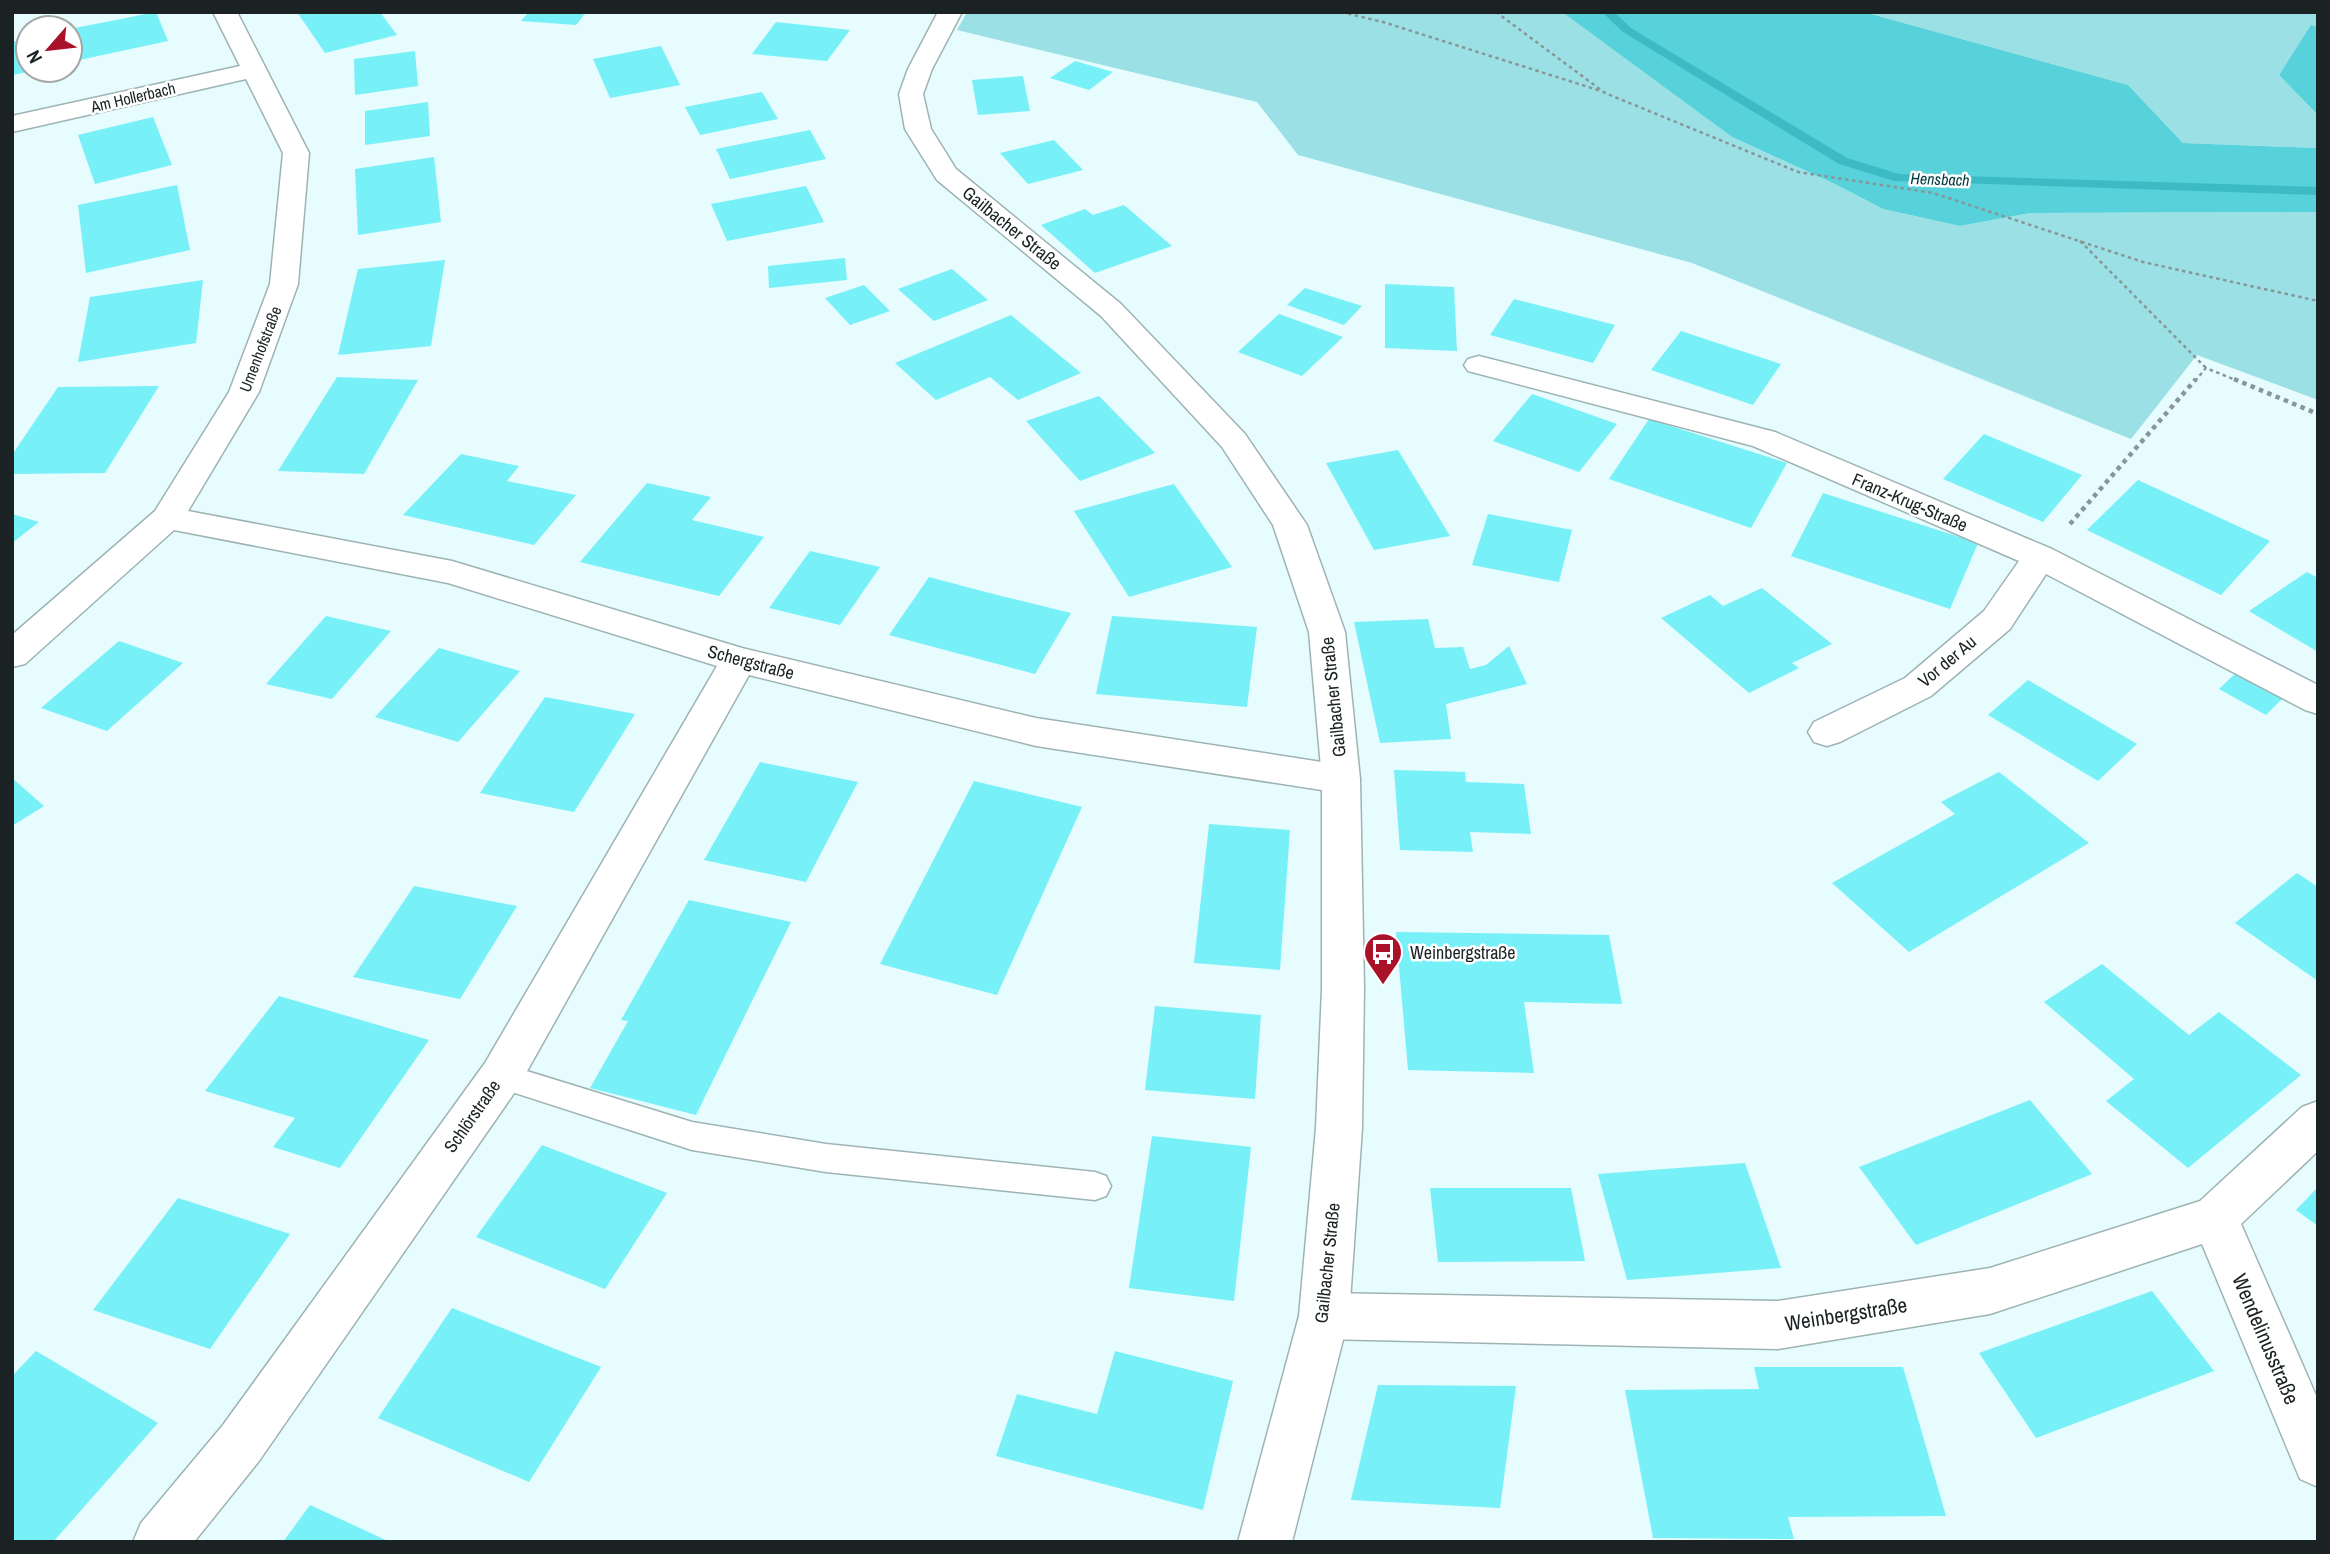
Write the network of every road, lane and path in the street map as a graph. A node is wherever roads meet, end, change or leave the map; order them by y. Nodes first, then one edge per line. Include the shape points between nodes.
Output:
1 (225, 12) edge
2 (950, 12) edge
3 (1341, 12) edge
4 (1496, 12) edge
5 (253, 70) junction
6 (1605, 93) junction
7 (12, 124) edge
8 (2080, 241) junction
9 (2318, 301) edge
10 (1479, 365) dead end
11 (2206, 368) junction
12 (2318, 414) edge
13 (167, 518) junction
14 (2040, 557) junction
15 (12, 655) edge
16 (739, 660) junction
17 (2318, 701) edge
18 (1827, 732) dead end
19 (1341, 779) junction
20 (501, 1076) junction
21 (2318, 1121) edge
22 (1095, 1186) dead end
23 (2215, 1217) junction
24 (1324, 1317) junction
25 (2318, 1461) edge
26 (160, 1542) edge
27 (1265, 1542) edge

1 - 5 street, Umenhofstraße
2 - 19 street, Gailbacher Straße via 911,94 918,128 946,174 1111,310 1234,441 1290,525 1327,632
3 - 6 path
4 - 6 path
5 - 7 street, Am Hollerbach
5 - 13 street, Umenhofstraße via 296,153 284,284 244,392
6 - 8 path via 1798,172 1933,193
8 - 9 path via 2143,262
8 - 11 path
10 - 14 street, Franz-Krug-Straße via 1764,439
11 - 12 path
11 - 14 path
13 - 15 street, Umenhofstraße
13 - 16 street, Schergstraße via 452,572
14 - 17 street, Franz-Krug-Straße
14 - 18 street, Vor der Au via 1997,620 1918,687
16 - 19 street, Schergstraße via 1036,732
16 - 20 street, Schlörstraße
19 - 24 street, Gailbacher Straße via 1340,1114
20 - 22 lane via 692,1136 827,1158
20 - 26 street, Schlörstraße via 241,1443
21 - 23 street, Weinbergstraße
23 - 24 street, Weinbergstraße via 1990,1291 1779,1325
23 - 25 street, Wendelinusstraße
24 - 27 street, Gailbacher Straße

